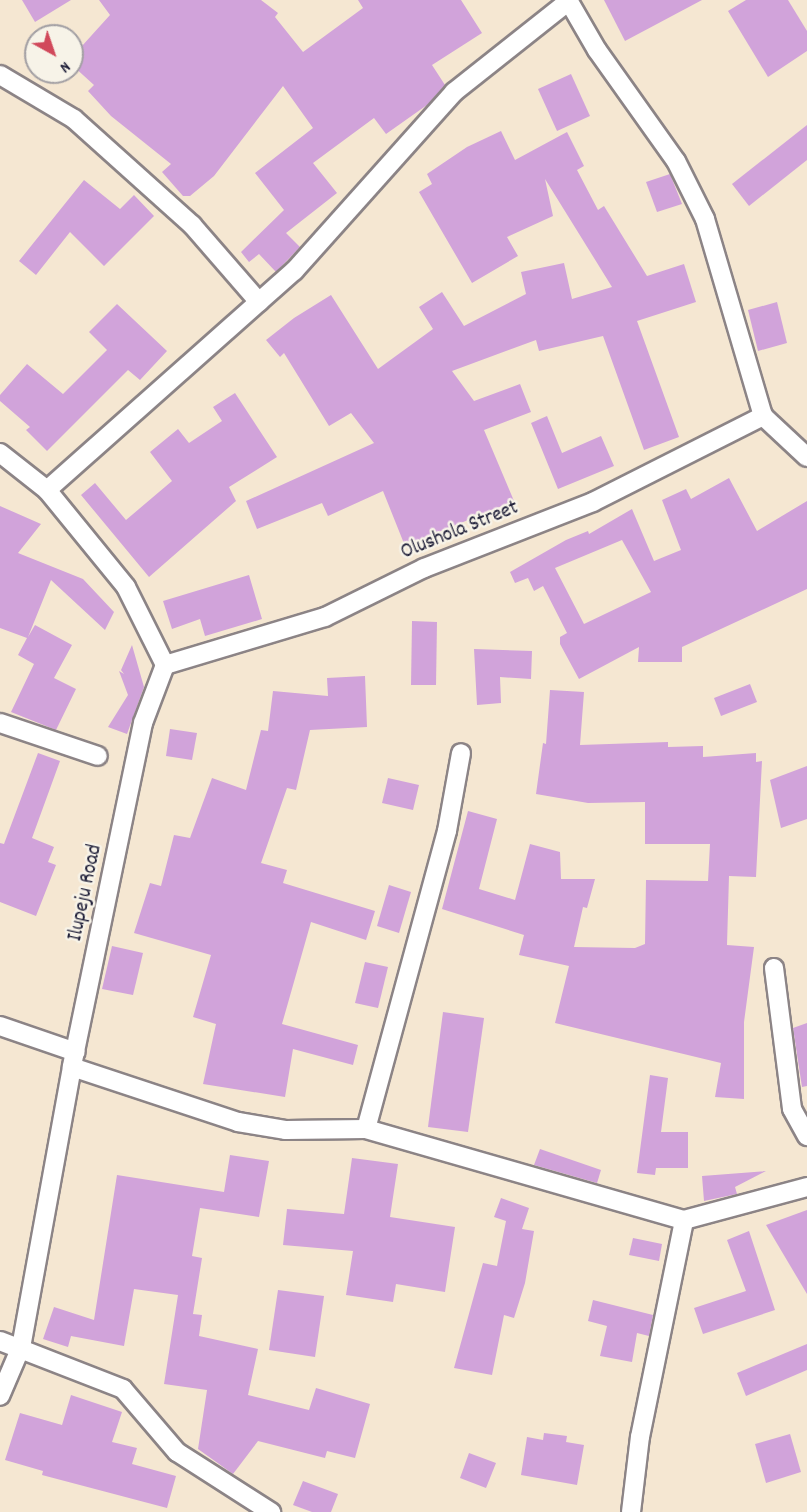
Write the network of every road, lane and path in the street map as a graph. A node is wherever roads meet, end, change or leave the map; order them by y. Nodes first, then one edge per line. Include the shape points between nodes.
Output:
1 (569, 0) edge
2 (0, 75) edge
3 (259, 302) junction
4 (763, 416) junction
5 (0, 453) edge
6 (807, 457) edge
7 (47, 490) junction
8 (165, 665) junction
9 (0, 723) edge
10 (461, 753) dead end
11 (98, 756) dead end
12 (774, 968) dead end
13 (0, 1026) edge
14 (74, 1060) junction
15 (366, 1129) junction
16 (807, 1136) edge
17 (807, 1187) edge
18 (684, 1220) junction
19 (0, 1341) edge
20 (21, 1347) junction
21 (0, 1396) edge
22 (238, 1504) edge
23 (271, 1512) edge
24 (631, 1512) edge

1 - 3 street via 454,92 294,271
1 - 4 street via 597,50 676,161 705,219
2 - 3 street via 74,119 192,225
3 - 7 street
4 - 6 street
4 - 8 street, Olushola Street via 593,502 424,568 326,617
5 - 7 street
7 - 8 street via 126,587
8 - 14 street, Ilupeju Road via 143,723
9 - 11 street
10 - 15 street via 447,831
12 - 16 street via 792,1109
13 - 14 street
14 - 15 street via 238,1122 286,1130
14 - 20 street, Ilupeju Road
15 - 18 street
17 - 18 street
18 - 24 street via 640,1437
19 - 20 street
20 - 21 street, Ilupeju Road
20 - 22 street via 123,1389 177,1452
22 - 23 street

